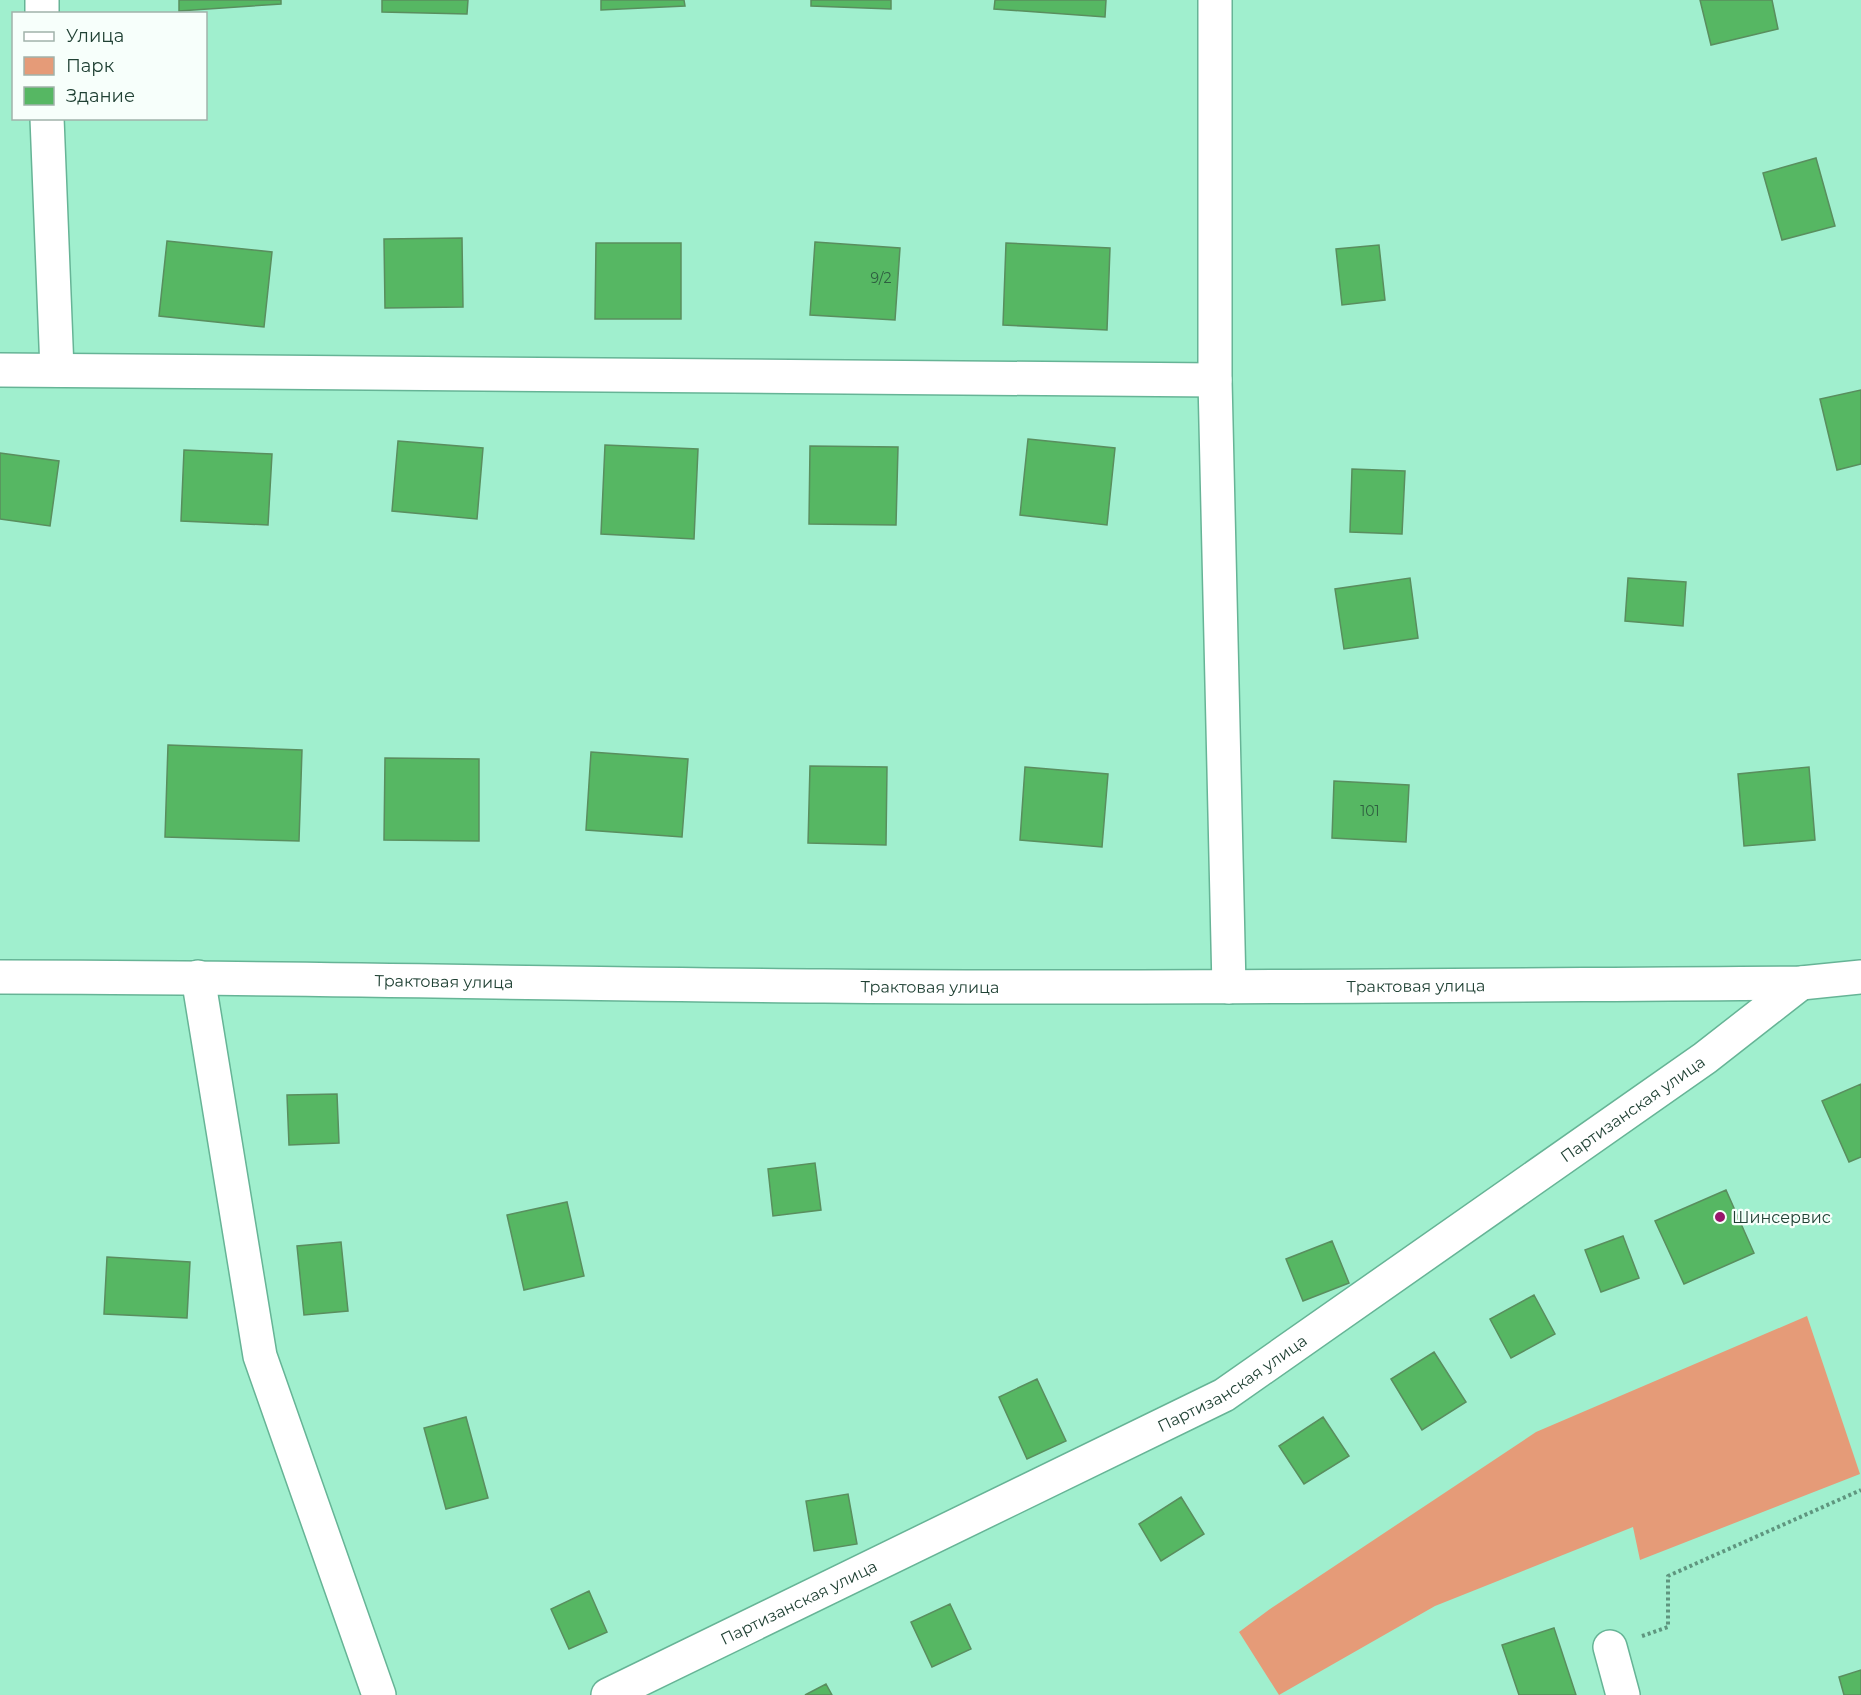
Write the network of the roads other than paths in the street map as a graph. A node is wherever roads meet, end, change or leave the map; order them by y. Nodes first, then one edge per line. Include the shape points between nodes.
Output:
1 (1215, 0) edge
2 (47, 120) edge
3 (0, 370) edge
4 (57, 370) junction
5 (1215, 380) junction
6 (0, 977) edge
7 (198, 977) junction
8 (1861, 977) edge
9 (1801, 983) junction
10 (1229, 987) junction
11 (1610, 1647) road end
12 (379, 1695) edge
13 (608, 1695) edge
14 (1623, 1695) edge

1 - 5 main road
2 - 4 main road
3 - 4 main road
4 - 5 main road
5 - 10 main road
6 - 7 main road, Трактовая улица
7 - 10 main road, Трактовая улица
7 - 12 main road via 260,1356
8 - 9 main road, Трактовая улица
9 - 10 main road, Трактовая улица
9 - 13 main road, Партизанская улица via 1705,1058 1224,1395
11 - 14 main road

